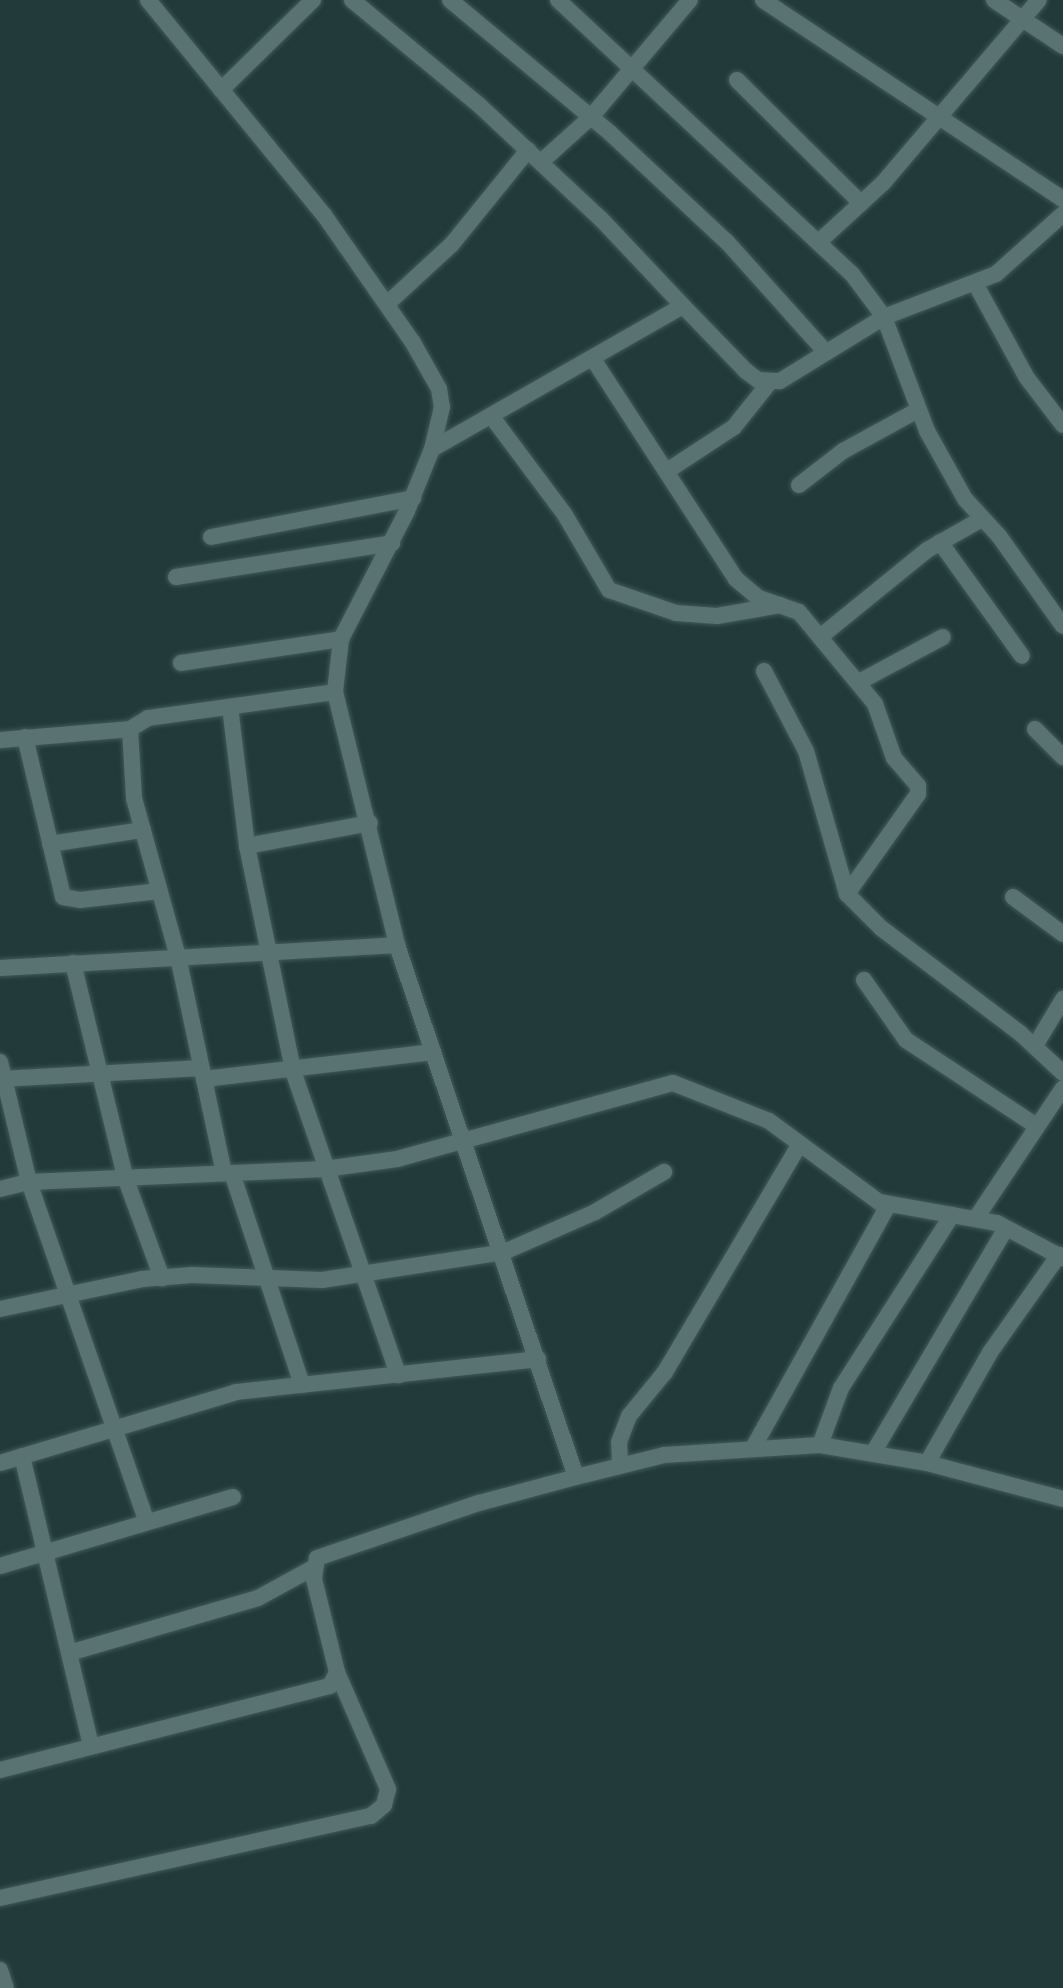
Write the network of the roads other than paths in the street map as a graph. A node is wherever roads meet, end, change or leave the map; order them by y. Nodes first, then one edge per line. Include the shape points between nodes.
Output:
1 (148, 0) edge
2 (313, 0) edge
3 (352, 0) edge
4 (450, 0) edge
5 (558, 0) edge
6 (690, 0) edge
7 (763, 0) edge
8 (994, 0) edge
9 (1039, 0) edge
10 (1023, 20) junction
11 (1063, 46) edge
12 (633, 69) junction
13 (737, 80) dead end
14 (221, 90) junction
15 (941, 115) junction
16 (591, 117) junction
17 (528, 150) junction
18 (541, 162) junction
19 (1063, 199) edge
20 (861, 203) junction
21 (1063, 214) edge
22 (821, 240) junction
23 (976, 285) junction
24 (387, 304) junction
25 (683, 306) junction
26 (884, 317) junction
27 (824, 350) junction
28 (593, 359) junction
29 (769, 383) junction
30 (918, 410) junction
31 (492, 417) junction
32 (1063, 425) edge
33 (432, 449) junction
34 (667, 471) junction
35 (799, 485) dead end
36 (413, 498) junction
37 (980, 520) junction
38 (211, 537) dead end
39 (940, 542) junction
40 (392, 543) junction
41 (176, 577) dead end
42 (782, 604) junction
43 (1063, 626) edge
44 (820, 637) junction
45 (943, 637) dead end
46 (341, 639) junction
47 (1022, 656) dead end
48 (181, 663) dead end
49 (764, 671) dead end
50 (859, 682) junction
51 (335, 692) junction
52 (230, 707) junction
53 (130, 729) junction
54 (1035, 729) dead end
55 (25, 737) junction
56 (0, 740) edge
57 (1063, 757) edge
58 (370, 823) junction
59 (143, 830) junction
60 (50, 844) junction
61 (247, 846) junction
62 (159, 891) junction
63 (847, 894) junction
64 (1013, 897) dead end
65 (1063, 934) edge
66 (397, 945) junction
67 (268, 956) junction
68 (178, 957) junction
69 (73, 963) junction
70 (0, 968) edge
71 (864, 980) dead end
72 (1063, 999) edge
73 (1035, 1046) junction
74 (433, 1052) junction
75 (293, 1071) junction
76 (1, 1073) edge
77 (98, 1073) junction
78 (203, 1073) junction
79 (1063, 1073) edge
80 (1060, 1097) edge
81 (1035, 1125) junction
82 (467, 1142) junction
83 (800, 1144) junction
84 (325, 1169) junction
85 (664, 1172) dead end
86 (228, 1173) junction
87 (125, 1177) junction
88 (29, 1182) junction
89 (0, 1189) edge
90 (888, 1205) junction
91 (952, 1215) junction
92 (976, 1218) junction
93 (1006, 1228) junction
94 (504, 1252) junction
95 (1061, 1257) edge
96 (367, 1276) junction
97 (162, 1278) junction
98 (269, 1278) junction
99 (71, 1291) junction
100 (0, 1309) edge
101 (538, 1359) junction
102 (398, 1375) junction
103 (302, 1385) junction
104 (114, 1426) junction
105 (820, 1445) junction
106 (753, 1448) junction
107 (873, 1453) junction
108 (22, 1456) junction
109 (0, 1463) edge
110 (927, 1463) junction
111 (620, 1466) junction
112 (576, 1477) junction
113 (233, 1497) dead end
114 (1063, 1499) edge
115 (147, 1522) junction
116 (45, 1553) junction
117 (0, 1566) edge
118 (313, 1568) junction
119 (69, 1653) junction
120 (337, 1672) junction
121 (91, 1745) junction
122 (0, 1770) edge
123 (0, 1898) edge
124 (0, 1970) edge
125 (6, 1988) edge

1 - 14 street
2 - 14 street
3 - 17 street
4 - 16 street
5 - 12 street
6 - 12 street
7 - 15 street
8 - 10 street
9 - 10 street
10 - 11 street
10 - 15 street
12 - 16 street
12 - 22 street
13 - 20 street
14 - 24 street via 324,215
15 - 19 street
15 - 20 street
16 - 18 street
16 - 27 street via 727,242
17 - 18 street
17 - 24 street via 452,244
18 - 25 street
20 - 22 street
21 - 23 street
22 - 26 street
23 - 26 street
23 - 32 street via 1027,378
24 - 33 street via 439,389 442,407
25 - 28 street
25 - 29 street via 746,371
26 - 27 street
26 - 30 street
27 - 29 street
28 - 31 street
28 - 34 street
29 - 34 street via 734,427
30 - 35 street via 843,451
30 - 37 street
31 - 33 street
31 - 42 street via 565,515 609,590 676,613 717,616
33 - 36 street
34 - 42 street via 736,579 759,598
36 - 38 street
36 - 40 street
37 - 39 street
37 - 43 street via 999,536
39 - 44 street
39 - 47 street
40 - 41 street
40 - 46 street
42 - 44 street via 799,612
44 - 50 street
45 - 50 street
46 - 48 street
46 - 51 street
49 - 63 street via 806,751
50 - 63 street via 875,704 894,758 919,790
51 - 52 street
51 - 58 street
52 - 53 street via 148,718
52 - 61 street
53 - 55 street
53 - 59 street via 134,798
54 - 57 street
55 - 56 street
55 - 60 street
58 - 61 street
58 - 66 street
59 - 60 street
59 - 62 street
60 - 62 street via 61,890 70,900
61 - 67 street
62 - 68 street
63 - 73 street via 908,951
64 - 65 street
66 - 67 street
66 - 74 street
67 - 68 street
67 - 75 street
68 - 69 street
68 - 78 street
69 - 70 street
69 - 77 street
71 - 81 street via 906,1040
72 - 73 street
73 - 79 street
74 - 75 street
74 - 82 street
75 - 78 street
75 - 84 street
76 - 77 street
76 - 88 street
77 - 78 street
77 - 87 street
78 - 86 street
80 - 81 street
81 - 92 street
82 - 83 street via 673,1083 749,1109
82 - 84 street
82 - 94 street
83 - 90 street
83 - 111 street via 665,1372 629,1416 619,1442
84 - 86 street
84 - 96 street
85 - 94 street via 595,1212
86 - 87 street
86 - 98 street
87 - 88 street
87 - 97 street
88 - 89 street
88 - 99 street
90 - 91 street
90 - 106 street
91 - 92 street
91 - 105 street via 841,1388
92 - 93 street
93 - 95 street
93 - 107 street
94 - 96 street
94 - 101 street
95 - 110 street via 991,1351
96 - 98 street
96 - 102 street
97 - 98 street
97 - 99 street
98 - 103 street
99 - 100 street
99 - 104 street
101 - 102 street
101 - 112 street
102 - 103 street
103 - 104 street via 236,1392
104 - 108 street
104 - 115 street
105 - 106 street
105 - 107 street
106 - 111 street via 664,1455
107 - 110 street
108 - 109 street
108 - 116 street
110 - 114 street
111 - 112 street
112 - 118 street via 326,1551
113 - 115 street
115 - 116 street
116 - 117 street
116 - 119 street
118 - 119 street via 258,1598
118 - 120 street
119 - 121 street
120 - 121 street via 330,1686
120 - 123 street via 388,1789 384,1805 371,1816
121 - 122 street
124 - 125 street

